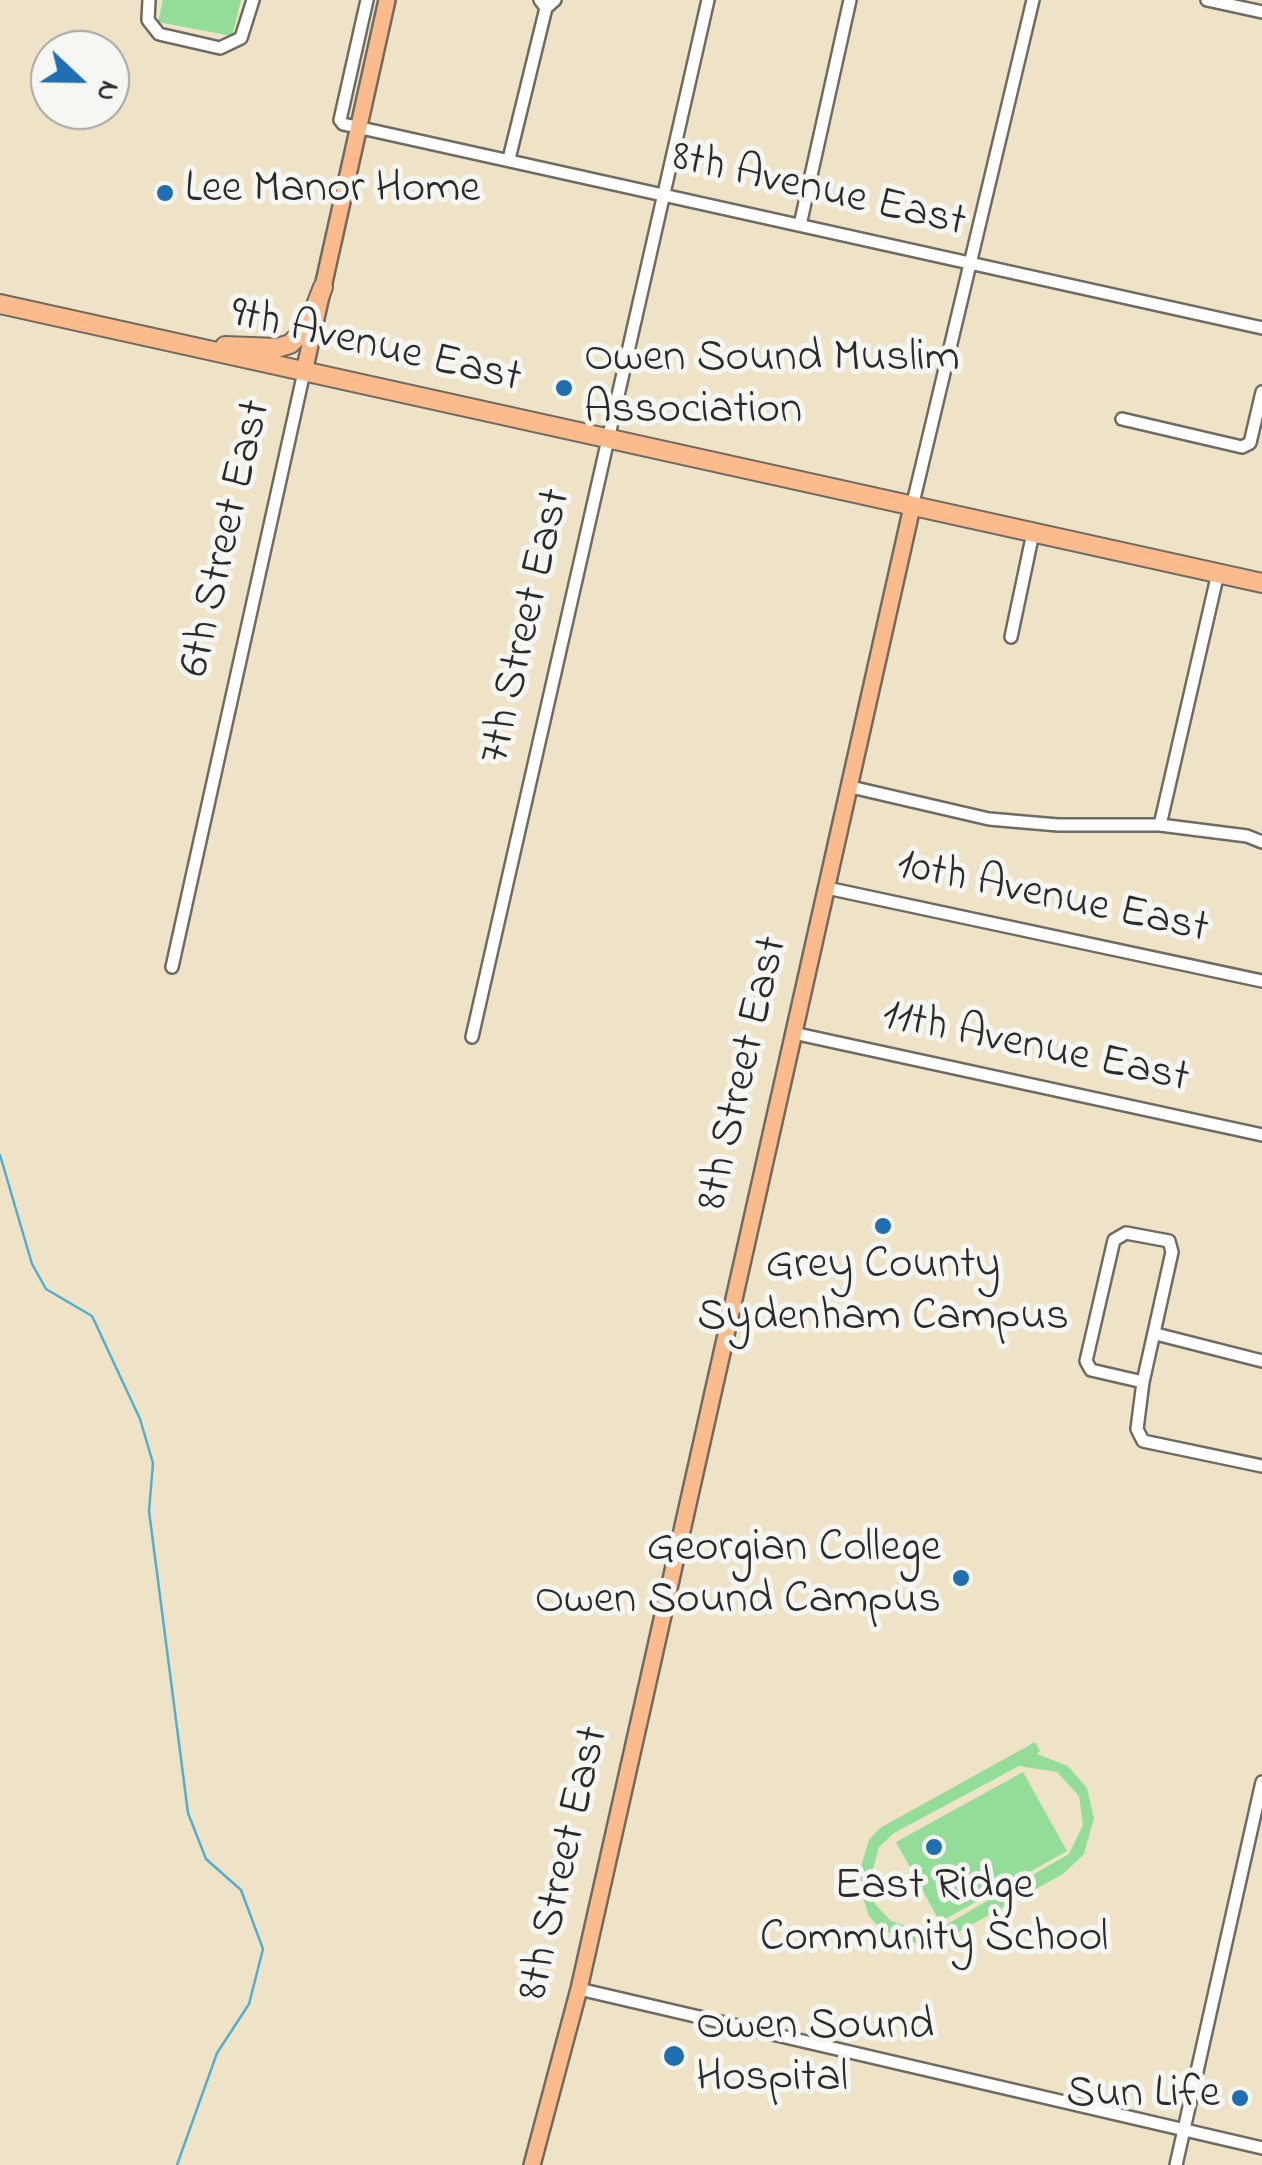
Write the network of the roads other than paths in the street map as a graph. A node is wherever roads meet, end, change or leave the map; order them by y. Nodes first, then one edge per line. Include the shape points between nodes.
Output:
1 (149, 0) edge
2 (252, 0) edge
3 (367, 0) edge
4 (387, 0) edge
5 (708, 0) edge
6 (850, 0) edge
7 (1033, 0) edge
8 (1206, 0) edge
9 (547, 3) edge
10 (1262, 12) edge
11 (359, 127) junction
12 (509, 159) junction
13 (664, 194) junction
14 (800, 225) junction
15 (970, 264) junction
16 (323, 287) junction
17 (0, 304) edge
18 (1262, 328) edge
19 (200, 348) junction
20 (304, 372) junction
21 (1262, 392) edge
22 (1122, 419) dead end
23 (607, 440) junction
24 (912, 507) junction
25 (1033, 534) junction
26 (1218, 574) junction
27 (1262, 583) edge
28 (1011, 637) dead end
29 (851, 787) junction
30 (1160, 825) junction
31 (1262, 842) edge
32 (827, 888) junction
33 (172, 967) dead end
34 (1262, 981) edge
35 (793, 1033) junction
36 (472, 1036) dead end
37 (1262, 1135) edge
38 (1156, 1334) junction
39 (1262, 1361) edge
40 (1143, 1382) junction
41 (1262, 1466) edge
42 (1262, 1782) edge
43 (578, 1990) junction
44 (1180, 2130) junction
45 (1262, 2148) edge
46 (532, 2165) edge
47 (1176, 2165) edge

1 - 2 street via 148,20 159,34 220,48 241,38
3 - 11 street via 340,120
4 - 11 main road, 6th Street East
5 - 13 street, 7th Street East
6 - 14 street
7 - 15 street, 8th Street East
8 - 10 street
9 - 12 street
11 - 12 street, 8th Avenue East
11 - 16 main road, 6th Street East
12 - 13 street, 8th Avenue East
13 - 14 street, 8th Avenue East
13 - 23 street, 7th Street East
14 - 15 street, 8th Avenue East
15 - 18 street, 8th Avenue East
15 - 24 street, 8th Street East
16 - 19 highway via 306,328 290,344
16 - 20 main road, 6th Street East
17 - 19 highway, 9th Avenue East
19 - 20 highway, 9th Avenue East
20 - 23 highway, 9th Avenue East
20 - 33 street, 6th Street East
21 - 22 street via 1250,443 1242,447
23 - 24 highway, 9th Avenue East
23 - 36 street, 7th Street East
24 - 25 highway, 9th Avenue East
24 - 29 main road, 8th Street East
25 - 26 highway, 9th Avenue East
25 - 28 street
26 - 27 highway, 9th Avenue East
26 - 30 street
29 - 30 street via 989,819
29 - 32 main road, 8th Street East
30 - 31 street
32 - 34 street, 10th Avenue East
32 - 35 main road, 8th Street East
35 - 37 street, 11th Avenue East
35 - 43 main road, 8th Street East
38 - 39 street
38 - 40 street
38 - 40 street via 1169,1241 1126,1233 1114,1240 1086,1361 1091,1370
40 - 41 street via 1137,1429 1143,1441
42 - 44 street
43 - 44 street
43 - 46 main road, 8th Street East
44 - 45 street
44 - 47 street

